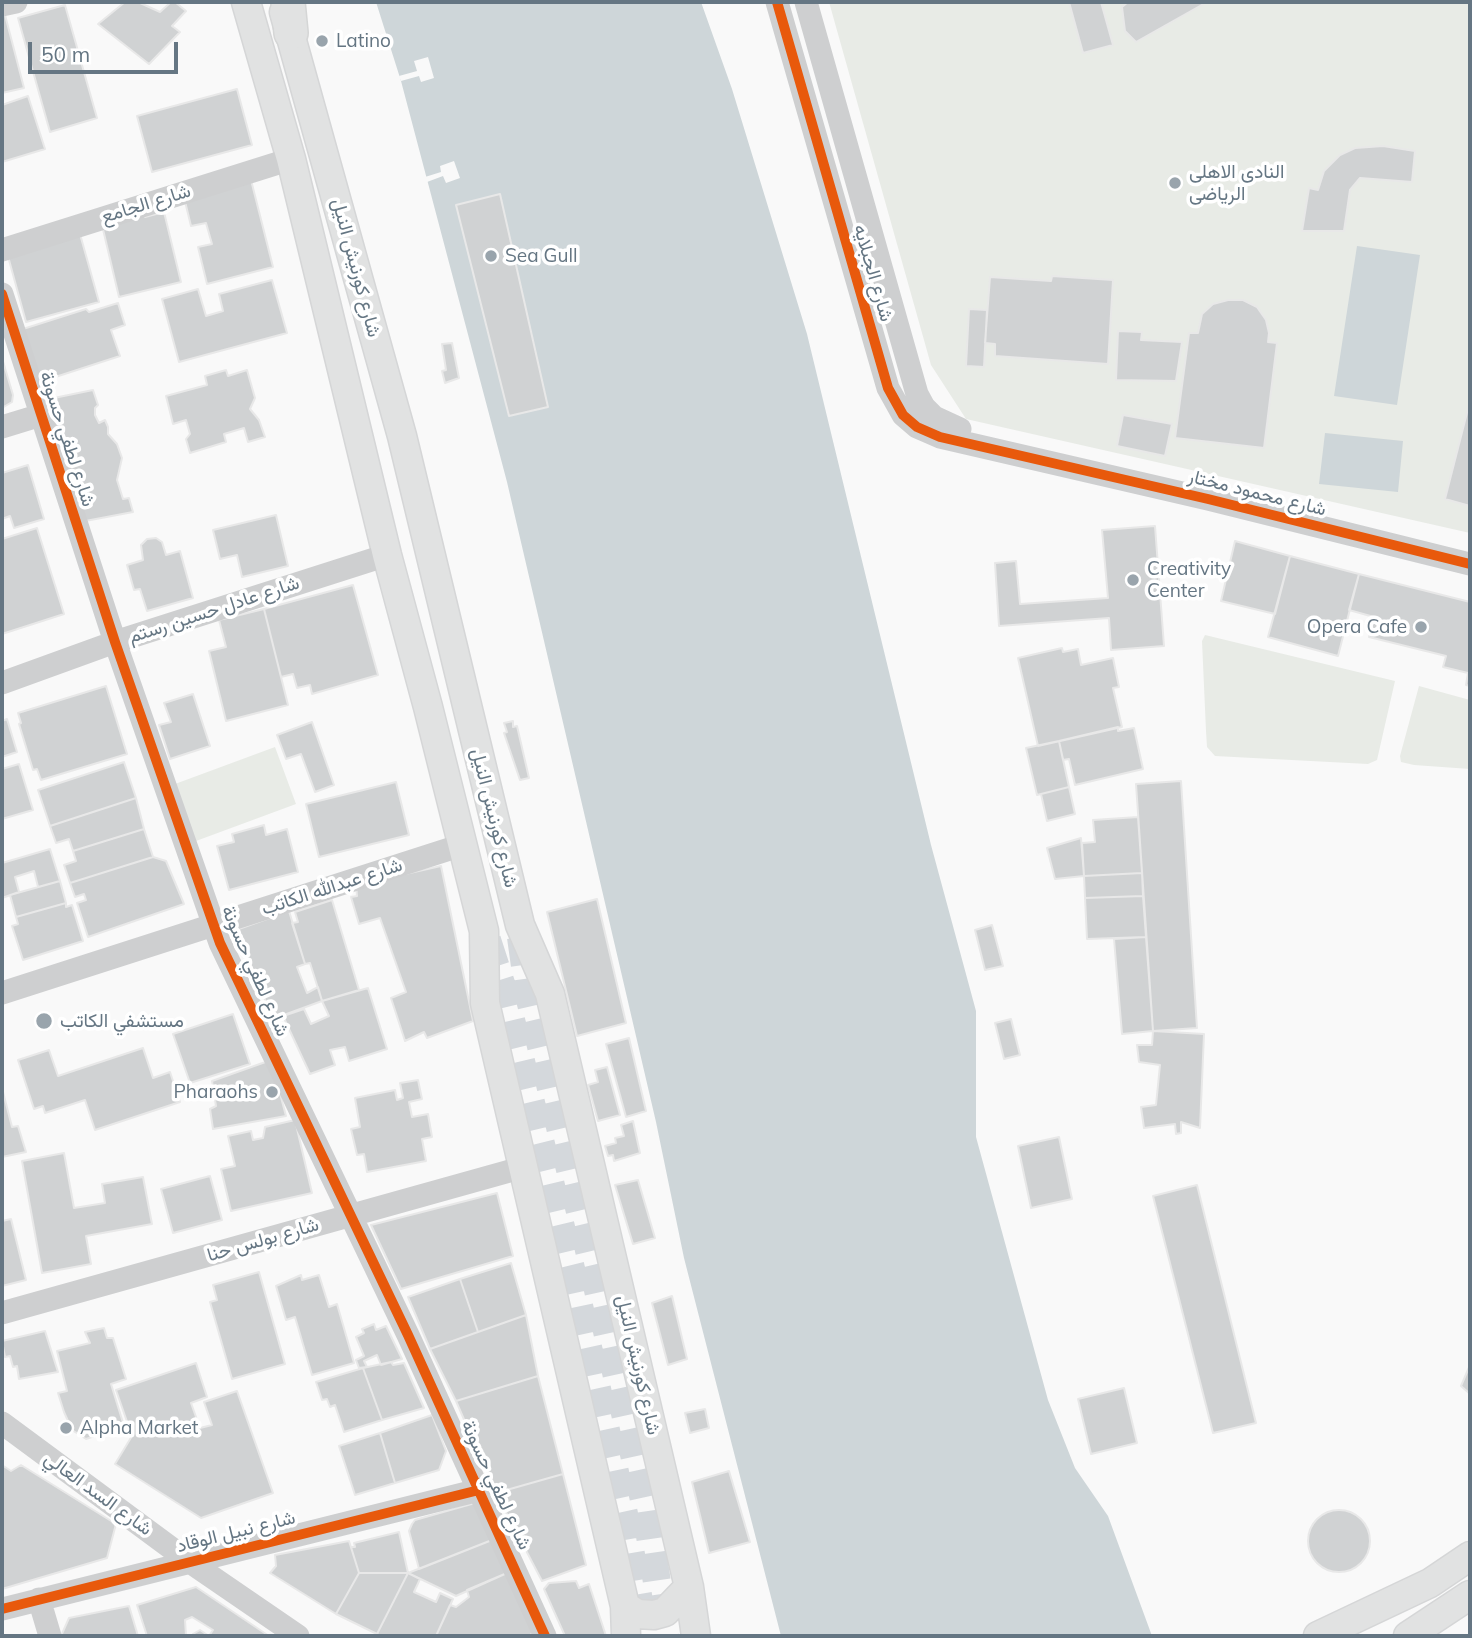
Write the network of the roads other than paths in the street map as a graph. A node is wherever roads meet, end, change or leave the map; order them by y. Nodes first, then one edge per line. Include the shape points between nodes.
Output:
1 (16, 2) edge
2 (246, 2) edge
3 (280, 2) edge
4 (777, 2) edge
5 (806, 2) edge
6 (2, 5) edge
7 (289, 18) edge
8 (291, 159) junction
9 (2, 250) edge
10 (2, 293) edge
11 (41, 415) junction
12 (2, 427) edge
13 (1035, 458) junction
14 (387, 555) junction
15 (1470, 565) edge
16 (115, 642) junction
17 (2, 684) edge
18 (463, 845) junction
19 (214, 926) junction
20 (2, 993) edge
21 (524, 1167) junction
22 (351, 1216) junction
23 (2, 1314) edge
24 (2, 1423) edge
25 (479, 1490) junction
26 (1470, 1556) edge
27 (190, 1562) junction
28 (689, 1587) junction
29 (1470, 1595) edge
30 (39, 1599) junction
31 (625, 1606) junction
32 (2, 1609) edge
33 (50, 1636) edge
34 (298, 1636) edge
35 (545, 1636) edge
36 (626, 1636) edge
37 (696, 1636) edge
38 (1318, 1636) edge
39 (1408, 1636) edge

1 - 6 street
2 - 8 main road, شارع كورنيش النيل
3 - 7 main road, شارع كورنيش النيل
4 - 13 street, شارع الجبلايه via 894,403 917,427 940,438
5 - 13 street, شارع الجبلايه via 923,407 934,417
7 - 28 main road, شارع كورنيش النيل via 402,436 520,925 550,994
8 - 9 street, شارع الجامع
8 - 14 main road, شارع كورنيش النيل
10 - 11 street, شارع لطفي حسونة
11 - 12 street
11 - 16 street, شارع لطفي حسونة
13 - 15 street, شارع محمود مختار
14 - 16 street, شارع عادل حسين رستم
14 - 18 main road, شارع كورنيش النيل
16 - 17 street, شارع عادل حسين رستم
16 - 19 street, شارع لطفي حسونة
18 - 19 street, شارع عبدالله الكاتب
18 - 21 main road, شارع كورنيش النيل via 484,931 485,1003
19 - 20 street, شارع عبدالله الكاتب
19 - 22 street, شارع لطفي حسونة
21 - 22 street, شارع بولس حنا
21 - 31 main road, شارع كورنيش النيل
22 - 23 street, شارع بولس حنا
22 - 25 street, شارع لطفي حسونة
24 - 27 street, شارع السد العالي
25 - 27 street, شارع نبيل الوقاد
25 - 35 street, شارع لطفي حسونة
26 - 38 main road via 1430,1583
27 - 30 street, شارع نبيل الوقاد
27 - 34 street, شارع السد العالي
28 - 31 main road via 665,1612 637,1614
28 - 37 main road, شارع كورنيش النيل
29 - 39 main road
30 - 32 street, شارع نبيل الوقاد
30 - 33 street
31 - 36 main road, شارع كورنيش النيل

